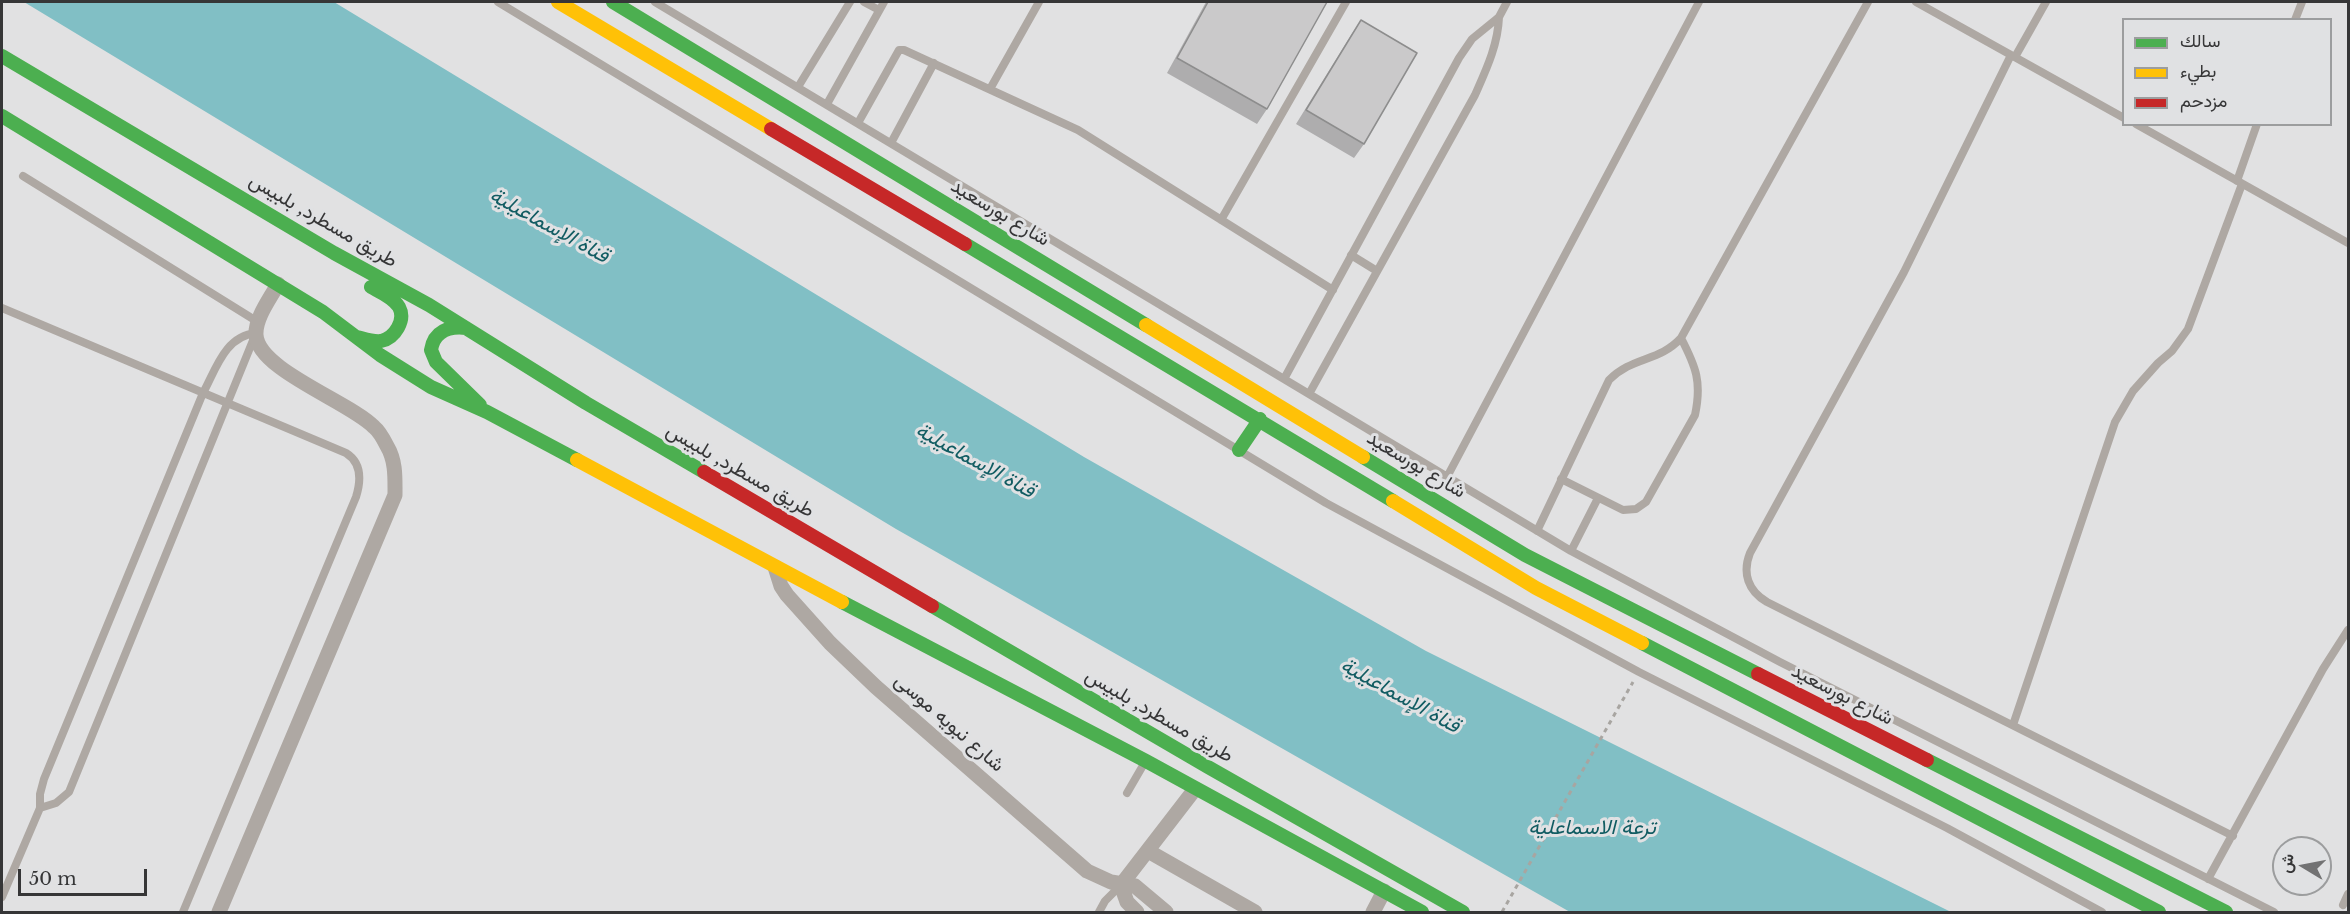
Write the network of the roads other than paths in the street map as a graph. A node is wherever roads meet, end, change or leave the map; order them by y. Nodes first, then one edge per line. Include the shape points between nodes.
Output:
1 (498, 2) edge
2 (558, 2) edge
3 (613, 2) edge
4 (655, 2) edge
5 (850, 2) edge
6 (864, 2) edge
7 (884, 2) edge
8 (1039, 2) edge
9 (1346, 2) edge
10 (1507, 2) edge
11 (1699, 2) edge
12 (1868, 2) edge
13 (1916, 2) edge
14 (2046, 2) edge
15 (2302, 2) edge
16 (879, 10) junction
17 (1499, 17) junction
18 (2296, 18) edge
19 (2, 56) edge
20 (2013, 56) junction
21 (934, 63) junction
22 (798, 87) junction
23 (990, 89) junction
24 (827, 104) junction
25 (2, 116) edge
26 (2122, 117) edge
27 (858, 123) junction
28 (2140, 126) edge
29 (2256, 126) edge
30 (891, 143) junction
31 (22, 176) dead end
32 (2239, 182) junction
33 (1221, 220) junction
34 (2349, 243) edge
35 (334, 252) junction
36 (1351, 255) junction
37 (1377, 271) junction
38 (278, 284) junction
39 (1332, 290) junction
40 (2, 308) edge
41 (257, 328) junction
42 (466, 328) junction
43 (357, 337) junction
44 (1681, 338) junction
45 (1284, 379) junction
46 (203, 393) junction
47 (1309, 394) junction
48 (228, 402) junction
49 (487, 412) junction
50 (1260, 419) junction
51 (1239, 450) junction
52 (1447, 477) junction
53 (1561, 479) junction
54 (1598, 498) junction
55 (1537, 531) junction
56 (1571, 551) junction
57 (775, 567) junction
58 (2349, 630) edge
59 (2013, 725) junction
60 (1146, 761) junction
61 (1195, 789) junction
62 (1127, 793) dead end
63 (40, 808) junction
64 (2233, 836) junction
65 (1148, 851) junction
66 (2208, 879) junction
67 (1121, 885) junction
68 (1384, 891) junction
69 (2349, 894) edge
70 (2, 897) edge
71 (2343, 905) dead end
72 (183, 912) edge
73 (219, 912) edge
74 (1099, 912) edge
75 (1137, 912) edge
76 (1166, 912) edge
77 (1255, 912) edge
78 (1373, 912) edge
79 (1422, 912) edge
80 (1462, 912) edge
81 (2102, 912) edge
82 (2159, 912) edge
83 (2226, 912) edge
84 (2274, 912) edge

1 - 51 lane
2 - 50 main road
3 - 83 main road, شارع بورسعيد via 1526,555
4 - 22 lane
5 - 22 lane
6 - 16 lane
7 - 16 lane
8 - 23 lane
9 - 33 lane
10 - 17 lane
11 - 52 lane
12 - 44 lane
13 - 20 lane
14 - 20 lane
15 - 18 lane
16 - 24 lane
17 - 36 lane via 1472,39 1459,58
17 - 37 lane via 1493,51 1475,95
19 - 35 main road, طريق مسطرد, بلبيس
20 - 26 lane
20 - 59 lane via 1904,272 1750,553 1746,569 1749,585 1760,598
21 - 23 lane
21 - 27 lane via 899,50
21 - 30 lane
22 - 24 lane
23 - 33 lane via 1078,130
24 - 27 lane
25 - 38 main road
27 - 30 lane
28 - 32 lane
29 - 32 lane
30 - 45 lane
31 - 41 lane
32 - 34 lane
32 - 59 lane via 2188,329 2133,391 2115,422
33 - 39 lane
35 - 42 main road, طريق مسطرد, بلبيس
35 - 43 main road via 358,278 400,308 399,327 385,340
36 - 37 lane
36 - 39 lane
37 - 47 lane
38 - 41 street
38 - 43 main road
39 - 45 lane
40 - 46 lane
41 - 46 lane via 227,348
41 - 48 lane
41 - 73 street via 257,342 270,361 374,426 388,446 395,470 395,495
42 - 49 main road via 454,326 438,334 433,342 434,360
42 - 80 main road, طريق مسطرد, بلبيس via 596,409
43 - 49 main road via 422,382
44 - 53 lane via 1667,351 1631,363 1609,380
44 - 54 lane via 1698,377 1695,415 1642,507 1623,510
45 - 47 lane
46 - 48 lane
46 - 63 lane via 42,786
47 - 52 lane
48 - 63 lane via 69,792 56,803
48 - 72 lane via 346,453 358,465 359,483
49 - 57 main road
50 - 51 main road
50 - 82 main road via 1593,620
51 - 81 lane via 1326,503 1639,672 1937,823
52 - 55 lane
53 - 54 lane
53 - 55 lane
54 - 56 lane
55 - 56 lane
56 - 66 lane via 1780,662
57 - 60 main road
57 - 67 street, شارع نبويه موسى via 787,595 876,687 1087,871
58 - 64 lane
59 - 64 lane
60 - 61 main road
60 - 62 lane
61 - 65 street
61 - 68 main road
63 - 70 lane
64 - 66 lane
65 - 67 street
65 - 77 street
66 - 84 lane
67 - 74 lane
67 - 75 street via 1127,902
67 - 76 street, شارع نبويه موسى via 1135,886
68 - 78 street
68 - 79 main road
69 - 71 lane

